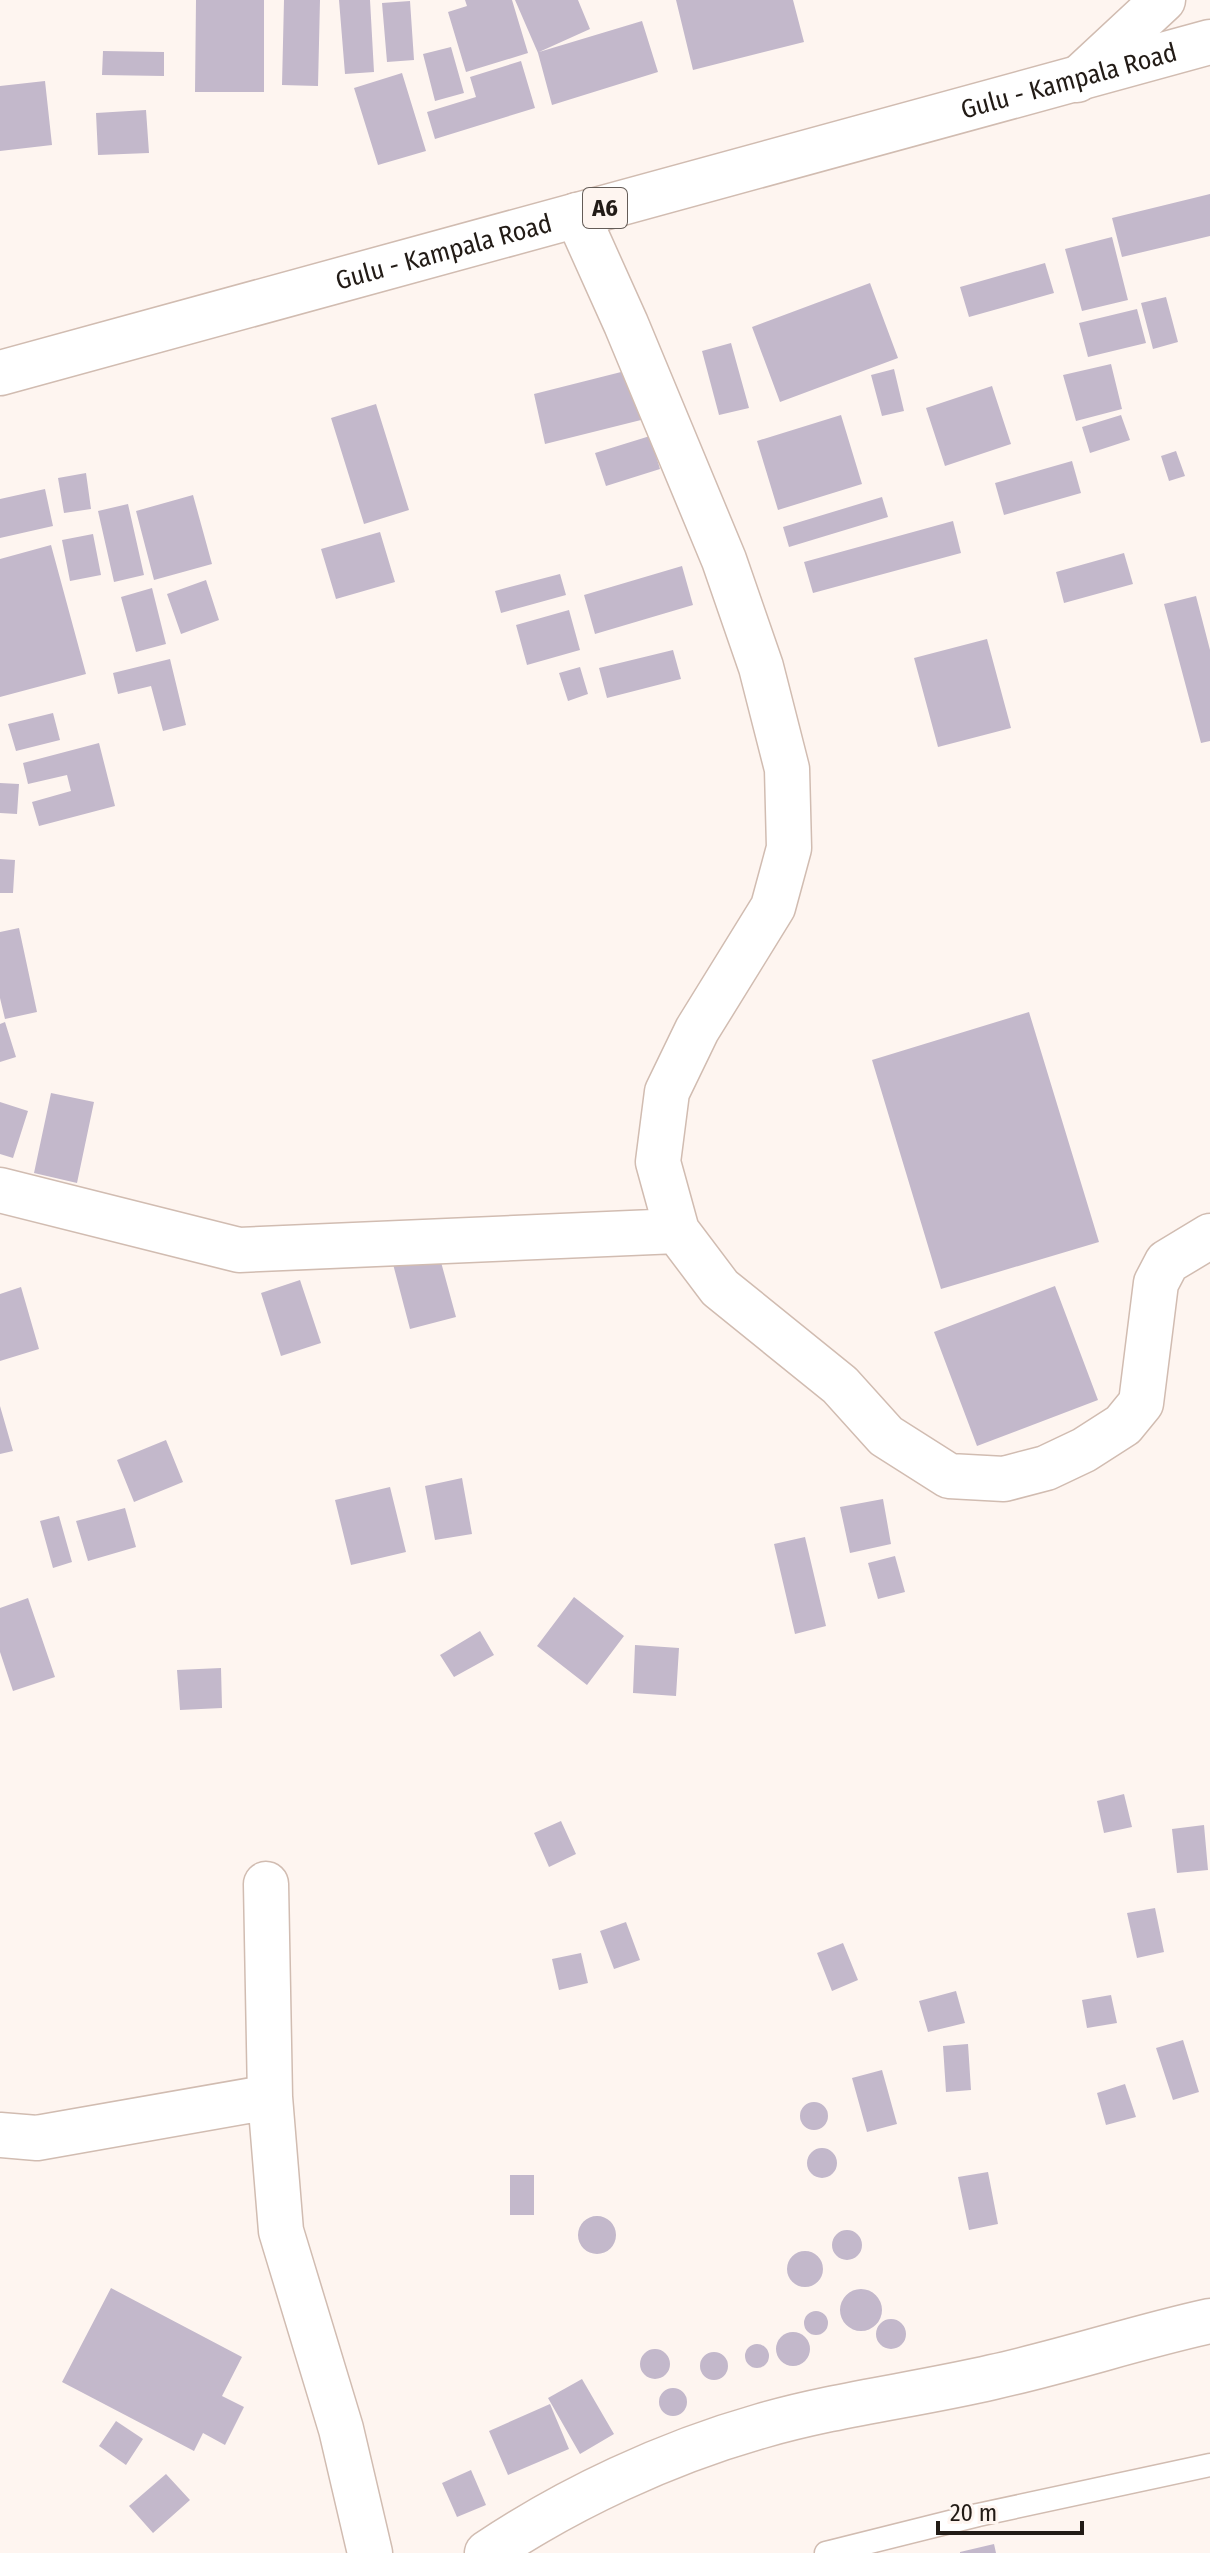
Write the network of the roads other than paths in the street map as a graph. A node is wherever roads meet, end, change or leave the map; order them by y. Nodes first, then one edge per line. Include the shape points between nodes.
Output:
1 (1163, 0) edge
2 (1210, 42) edge
3 (1077, 80) junction
4 (577, 215) junction
5 (0, 373) edge
6 (0, 1190) edge
7 (677, 1231) junction
8 (1210, 1236) edge
9 (266, 1884) dead end
10 (270, 2097) junction
11 (0, 2135) edge
12 (1210, 2321) edge
13 (1210, 2465) edge
14 (370, 2553) edge
15 (487, 2553) edge
16 (826, 2553) edge

1 - 3 street
2 - 3 street, Gulu - Kampala Road / A6
3 - 4 street, Gulu - Kampala Road / A6
4 - 5 street, Gulu - Kampala Road / A6
4 - 7 street via 724,560 761,667 787,769 789,848 773,907 697,1030 667,1092 658,1162
6 - 7 street via 239,1250
7 - 8 street via 720,1288 840,1385 886,1436 949,1476 1004,1479 1059,1462 1123,1425 1141,1403 1156,1283 1167,1262
9 - 10 street
10 - 11 street via 37,2138
10 - 14 street via 281,2231 341,2429
12 - 15 street via 993,2377 760,2426 643,2469 533,2522
13 - 16 lane

